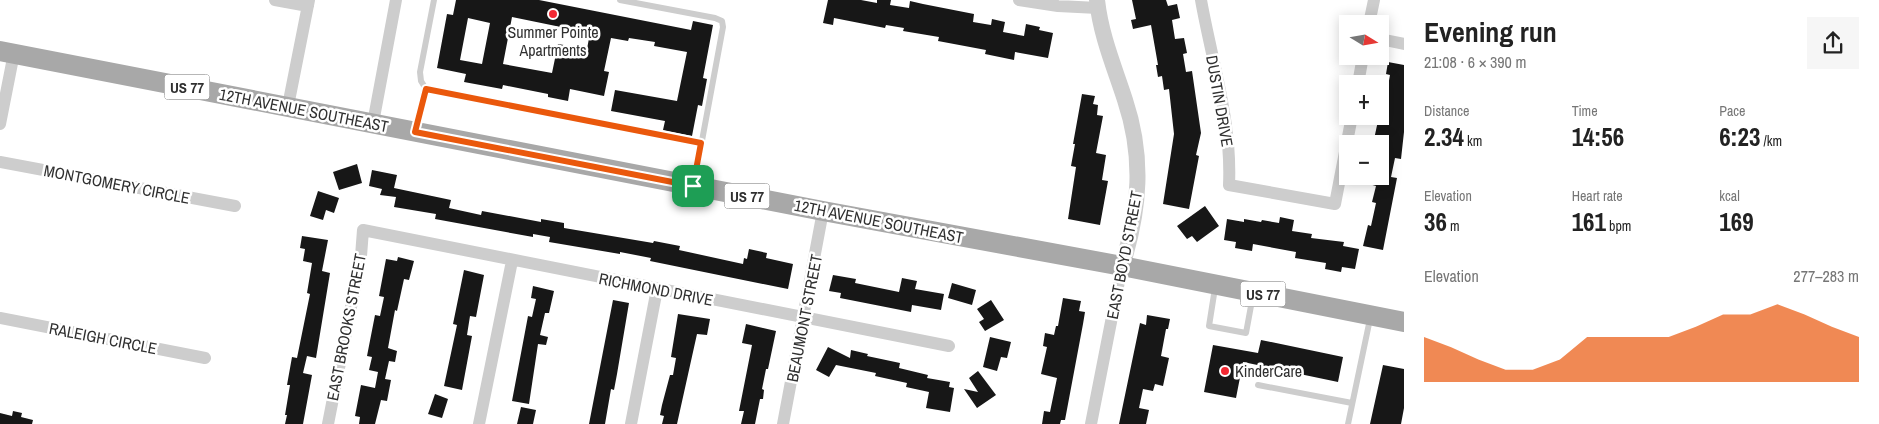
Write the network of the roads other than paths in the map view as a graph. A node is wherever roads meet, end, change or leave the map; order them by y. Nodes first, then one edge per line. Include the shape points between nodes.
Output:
1 (275, 0) edge
2 (396, 0) edge
3 (434, 0) edge
4 (620, 0) edge
5 (1019, 0) edge
6 (1201, 0) edge
7 (1374, 0) edge
8 (309, 3) edge
9 (1097, 4) edge
10 (1371, 15) edge
11 (1389, 41) edge
12 (1404, 44) edge
13 (7, 52) edge
14 (426, 89) junction
15 (288, 106) junction
16 (373, 123) junction
17 (0, 124) edge
18 (1350, 125) edge
19 (415, 132) junction
20 (701, 143) junction
21 (0, 162) edge
22 (693, 186) junction
23 (235, 206) dead end
24 (823, 211) junction
25 (363, 230) joint
26 (512, 261) junction
27 (1122, 266) junction
28 (1216, 284) junction
29 (657, 289) junction
30 (1253, 292) junction
31 (1372, 315) junction
32 (0, 318) edge
33 (803, 318) junction
34 (1404, 322) edge
35 (949, 346) dead end
36 (205, 358) dead end
37 (1258, 385) dead end
38 (1352, 403) junction
39 (328, 424) edge
40 (479, 424) edge
41 (631, 424) edge
42 (783, 424) edge
43 (1091, 424) edge
44 (1348, 424) edge

1 - 8 street
2 - 16 street
3 - 14 lane via 420,72
4 - 20 lane via 722,21
5 - 9 street via 1058,6
6 - 18 street, DUSTIN DRIVE via 1225,114 1229,185 1334,204
7 - 10 street
8 - 15 street
9 - 27 street, EAST BOYD STREET via 1105,44 1130,117 1138,161 1137,202
11 - 12 street
13 - 15 main road, 12TH AVENUE SOUTHEAST / US 77
13 - 17 street
14 - 19 lane
14 - 20 lane
15 - 16 main road, 12TH AVENUE SOUTHEAST / US 77
16 - 19 main road, 12TH AVENUE SOUTHEAST / US 77
19 - 22 main road, 12TH AVENUE SOUTHEAST / US 77
20 - 22 lane
21 - 23 street, MONTGOMERY CIRCLE
22 - 24 main road, 12TH AVENUE SOUTHEAST / US 77
24 - 27 main road, 12TH AVENUE SOUTHEAST / US 77
24 - 33 street, BEAUMONT STREET
25 - 26 street, RICHMOND DRIVE
25 - 39 street, EAST BROOKS STREET via 361,256
26 - 29 street, RICHMOND DRIVE
26 - 40 street
27 - 28 main road, 12TH AVENUE SOUTHEAST / US 77
27 - 43 street, EAST BOYD STREET
28 - 30 main road, 12TH AVENUE SOUTHEAST / US 77
28 - 30 lane via 1208,326 1246,333
29 - 33 street, RICHMOND DRIVE
29 - 41 street
30 - 31 main road, 12TH AVENUE SOUTHEAST / US 77
31 - 34 main road, 12TH AVENUE SOUTHEAST / US 77
31 - 38 lane
32 - 36 street, RALEIGH CIRCLE
33 - 35 street, RICHMOND DRIVE
33 - 42 street, BEAUMONT STREET
37 - 38 lane
38 - 44 lane

